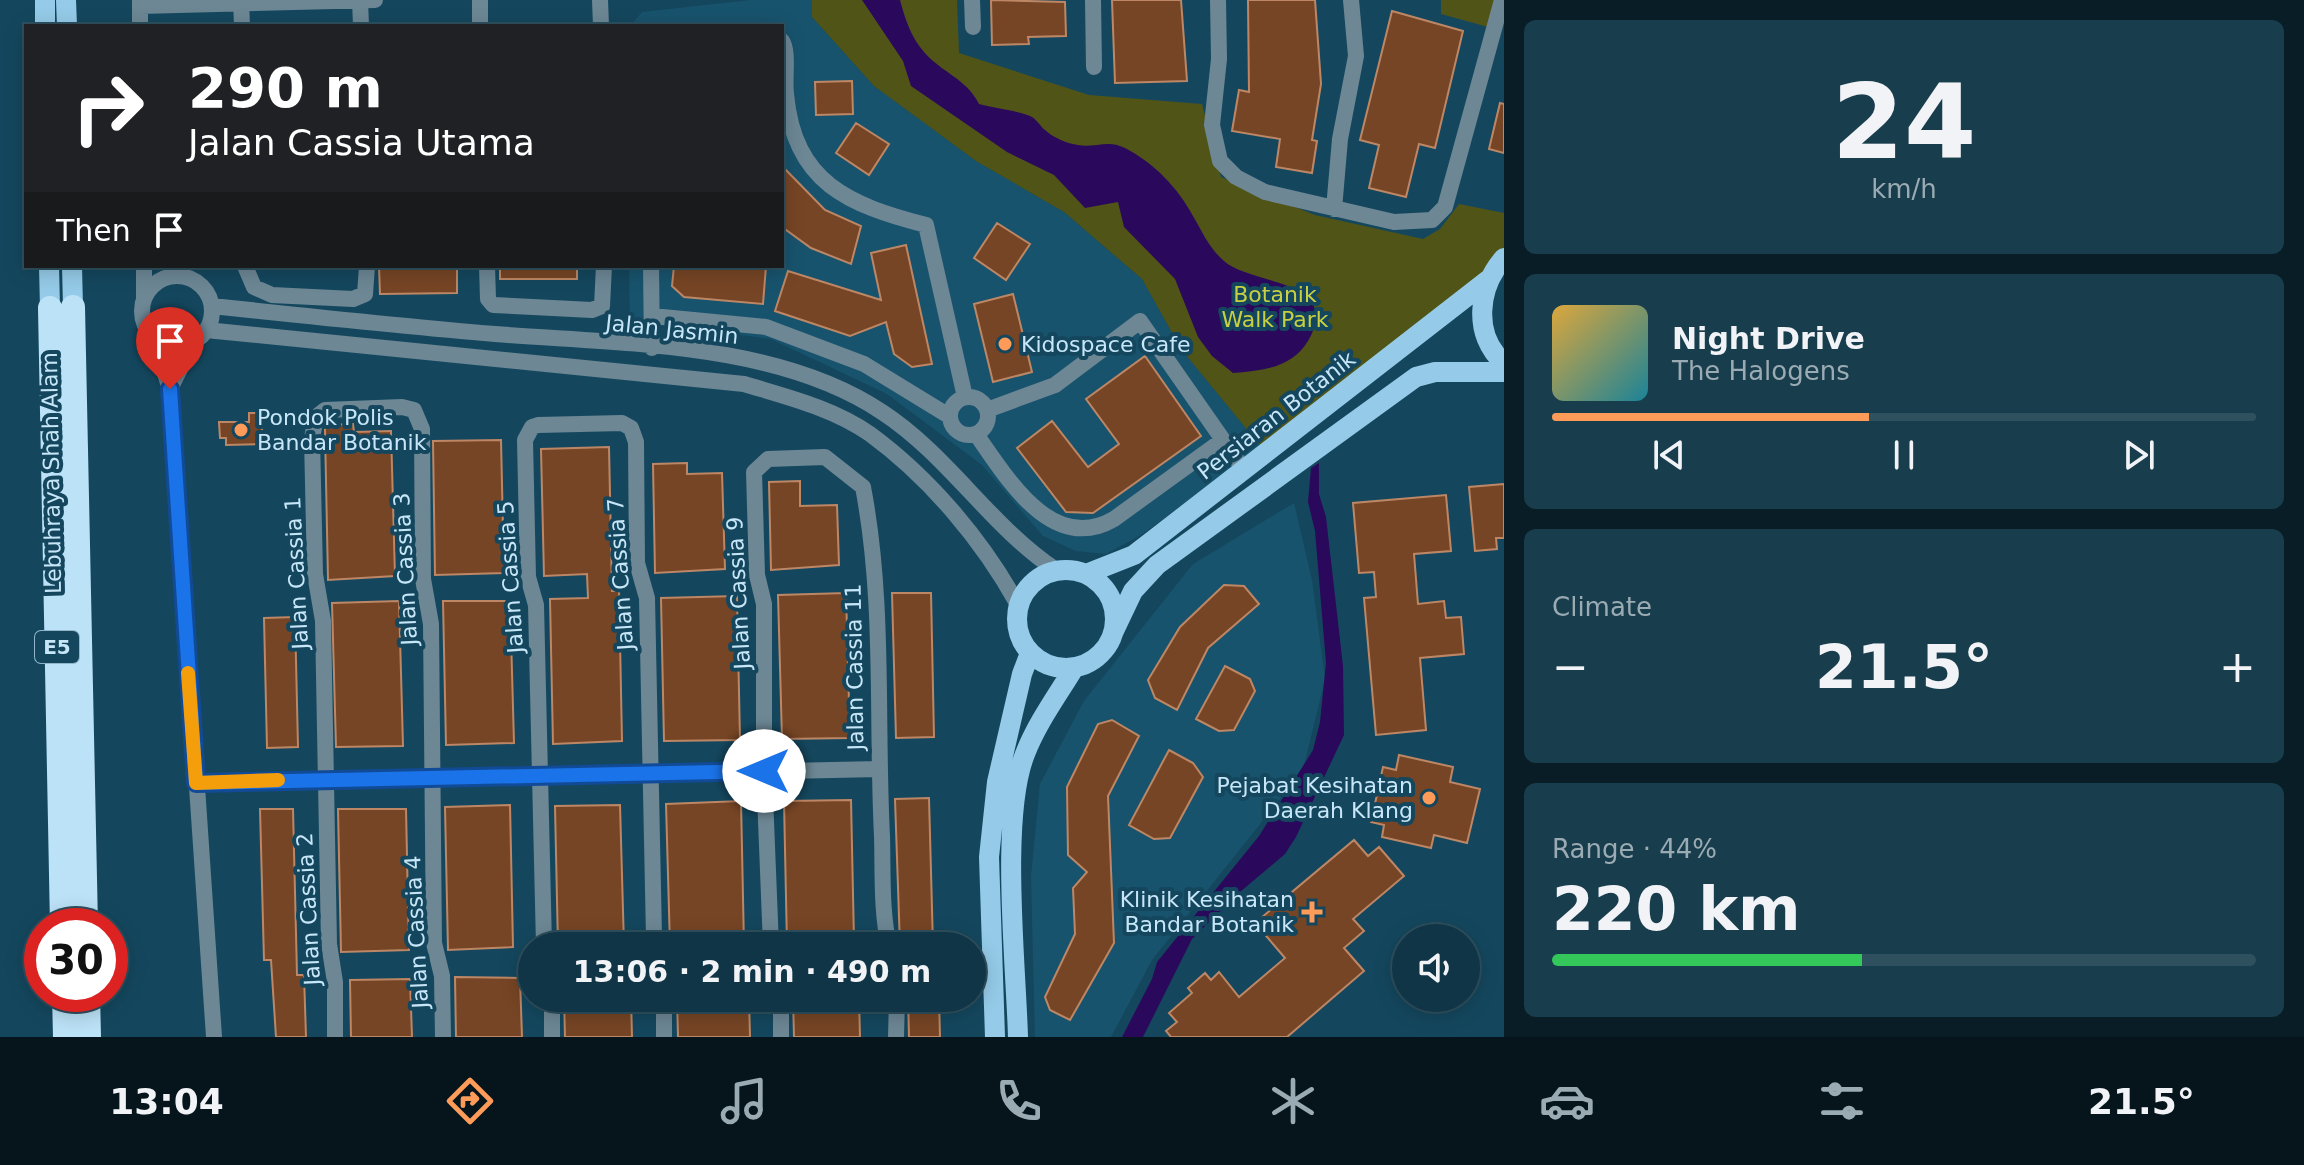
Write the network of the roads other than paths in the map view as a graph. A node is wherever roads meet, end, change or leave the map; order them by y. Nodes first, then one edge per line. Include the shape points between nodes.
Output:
1 (45, 0) edge
2 (66, 0) edge
3 (360, 0) edge
4 (375, 0) edge
5 (480, 0) edge
6 (600, 0) edge
7 (972, 0) edge
8 (1093, 0) edge
9 (1218, 0) edge
10 (1351, 0) edge
11 (1502, 0) edge
12 (242, 2) edge
13 (140, 3) edge
14 (45, 24) edge
15 (67, 24) edge
16 (140, 24) edge
17 (242, 24) edge
18 (361, 24) edge
19 (480, 24) edge
20 (601, 24) edge
21 (973, 27) dead end
22 (784, 57) edge
23 (1094, 67) dead end
24 (1334, 209) junction
25 (1504, 258) edge
26 (50, 268) edge
27 (71, 268) edge
28 (144, 268) edge
29 (246, 268) edge
30 (367, 268) edge
31 (487, 268) edge
32 (604, 268) edge
33 (651, 268) edge
34 (184, 272) edge
35 (1488, 280) junction
36 (144, 299) junction
37 (212, 306) junction
38 (61, 308) junction
39 (652, 316) junction
40 (153, 336) junction
41 (200, 336) junction
42 (652, 348) junction
43 (1504, 363) edge
44 (1504, 372) edge
45 (170, 389) junction
46 (965, 397) junction
47 (365, 407) joint
48 (987, 410) junction
49 (949, 416) junction
50 (581, 423) joint
51 (976, 434) junction
52 (1223, 440) junction
53 (808, 457) joint
54 (1244, 470) junction
55 (1056, 570) junction
56 (1086, 574) junction
57 (1018, 605) junction
58 (1113, 633) junction
59 (1030, 653) junction
60 (1074, 668) junction
61 (879, 769) junction
62 (650, 771) junction
63 (764, 771) junction
64 (540, 775) junction
65 (433, 776) junction
66 (324, 779) junction
67 (196, 783) junction
68 (62, 908) edge
69 (85, 908) edge
70 (544, 932) edge
71 (656, 932) edge
72 (770, 932) edge
73 (888, 932) edge
74 (64, 1012) edge
75 (88, 1012) edge
76 (552, 1012) edge
77 (664, 1012) edge
78 (781, 1012) edge
79 (897, 1012) edge
80 (65, 1037) edge
81 (89, 1037) edge
82 (214, 1037) edge
83 (335, 1037) edge
84 (443, 1037) edge
85 (552, 1037) edge
86 (664, 1037) edge
87 (781, 1037) edge
88 (896, 1037) edge
89 (995, 1037) edge
90 (1018, 1037) edge

1 - 14 main road
2 - 15 main road
3 - 4 street
3 - 12 street
3 - 18 street
5 - 19 street
6 - 20 street
7 - 21 street
8 - 23 street
9 - 24 street via 1212,125 1220,161 1236,177 1265,192
10 - 24 street via 1356,56 1340,139
11 - 24 street via 1445,207 1420,223
12 - 13 street
12 - 17 street
13 - 16 street
22 - 46 street via 788,121 814,171 871,211 926,225
25 - 35 main road
26 - 38 main road
27 - 38 main road
28 - 36 street
29 - 30 street via 254,287 272,295 353,299 365,294
31 - 32 street via 490,304 592,310 602,306
33 - 39 street
34 - 36 street via 167,277
34 - 37 street via 204,288
35 - 43 main road via 1482,321
35 - 54 main road, Persiaran Botanik
36 - 40 street via 143,319
37 - 41 street
37 - 42 street, Jalan Jasmin
38 - 68 highway, Lebuhraya Shah Alam / E5
38 - 69 highway, Lebuhraya Shah Alam / E5
39 - 42 street
39 - 49 street via 766,327 864,364
40 - 41 street via 173,345
40 - 45 street
41 - 45 street
41 - 57 street, Jalan Jasmin via 729,382 814,405 869,433 940,496 1002,575
42 - 55 street, Jalan Jasmin via 749,359 823,381 883,412 1034,556
44 - 58 main road via 1416,377 1157,565 1133,591
45 - 67 street
46 - 48 street via 980,400
46 - 49 street via 956,401
47 - 65 street, Jalan Cassia 3 via 414,410 422,429
47 - 66 street, Jalan Cassia 1 via 325,410 316,417 312,438 315,574 323,621
48 - 51 street via 987,423
48 - 52 street via 1055,385 1140,321
49 - 51 street via 956,431
50 - 62 street, Jalan Cassia 7 via 622,423 635,434 637,563 647,598
50 - 64 street, Jalan Cassia 5 via 538,425 525,440
51 - 52 street via 1011,483 1043,515 1055,524 1084,530 1114,519
52 - 54 street
53 - 61 street, Jalan Cassia 11 via 825,457 863,487 879,625
53 - 63 street, Jalan Cassia 9 via 768,459 754,472 757,575 764,604
54 - 56 main road, Persiaran Botanik via 1134,555
55 - 56 main road
55 - 57 main road via 1026,589
56 - 58 main road via 1107,592 1113,605
57 - 59 main road via 1018,631
58 - 60 main road via 1099,656
59 - 60 main road via 1043,663
59 - 89 main road via 993,812 989,857
60 - 90 main road via 1040,722 1017,779 1013,880
61 - 63 street
61 - 73 street, Jalan Cassia 11
62 - 63 street
62 - 64 street
62 - 71 street, Jalan Cassia 7
63 - 72 street, Jalan Cassia 9
64 - 65 street
64 - 70 street, Jalan Cassia 5
65 - 66 street
65 - 84 street, Jalan Cassia 4 via 434,943 442,976
66 - 67 street
66 - 83 street, Jalan Cassia 2
67 - 82 street
74 - 80 highway
75 - 81 highway
76 - 85 street
77 - 86 street
78 - 87 street
79 - 88 street

